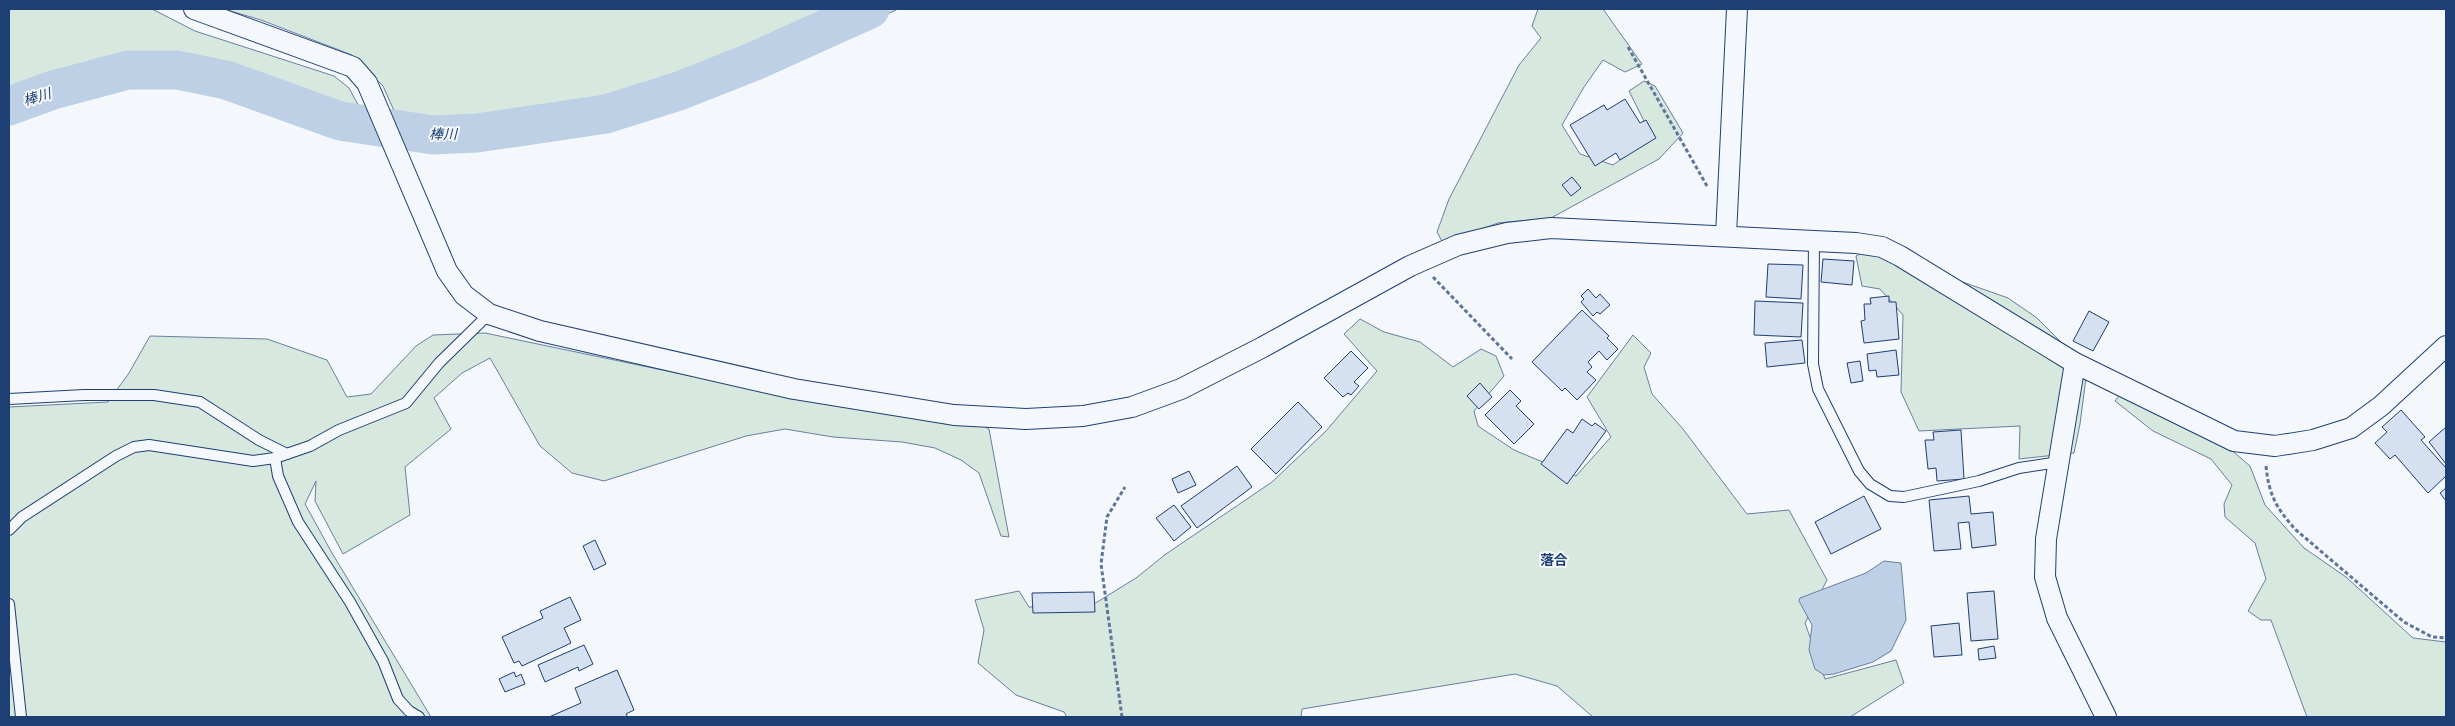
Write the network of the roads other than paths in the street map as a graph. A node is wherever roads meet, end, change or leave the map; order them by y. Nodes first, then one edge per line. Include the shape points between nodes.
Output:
1 (194, 9) edge
2 (1738, 9) edge
3 (1726, 235) junction
4 (1814, 240) junction
5 (489, 314) junction
6 (2446, 346) edge
7 (2075, 363) junction
8 (9, 399) edge
9 (287, 454) junction
10 (275, 458) junction
11 (2059, 462) junction
12 (9, 530) edge
13 (9, 604) edge
14 (21, 717) edge
15 (419, 717) edge
16 (2106, 717) edge

1 - 5 street via 353,67 367,83 447,271 464,295
2 - 3 street
3 - 4 street
3 - 5 street via 1551,228 1507,233 1458,245 1410,266 1181,389 1132,407 1083,416 954,415 794,390 540,331
4 - 7 street via 1856,243 1888,250
4 - 11 lane via 1813,364 1818,389 1859,470 1870,484 1890,496 1904,497 1979,481 2019,468
5 - 9 lane via 438,362 406,403
6 - 7 street via 2381,406 2351,428 2313,440 2275,446 2234,441
7 - 11 street
8 - 9 lane via 154,395 200,402
9 - 10 lane
10 - 12 lane via 253,460 149,445 134,447 22,517
10 - 15 lane via 278,476 298,522 350,602 383,661 398,699
11 - 16 street via 2046,539 2046,576 2057,618
13 - 14 lane

